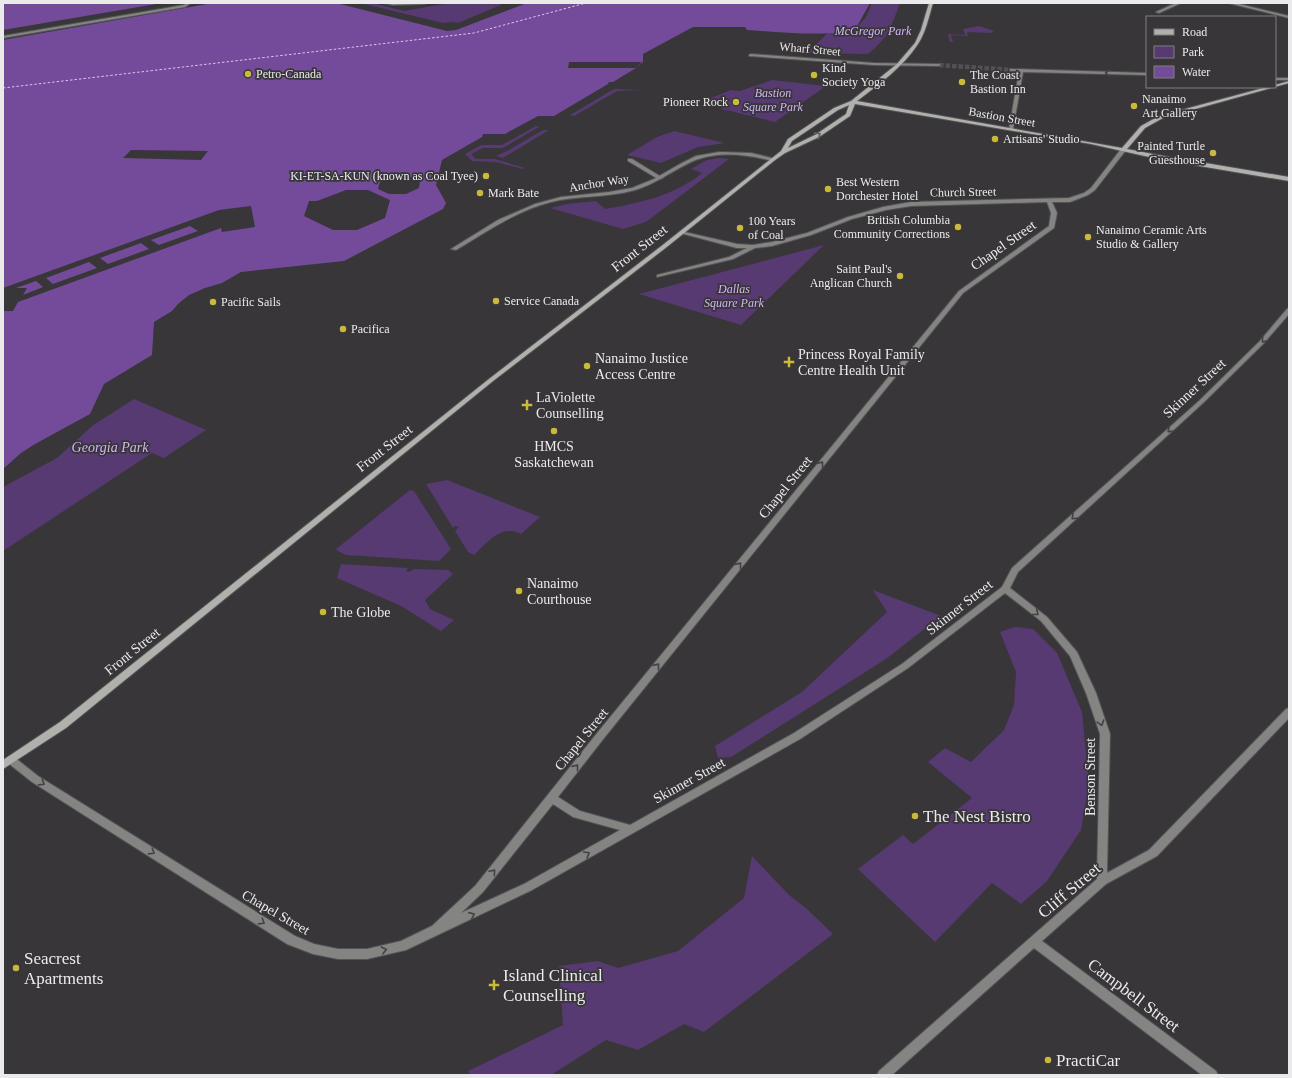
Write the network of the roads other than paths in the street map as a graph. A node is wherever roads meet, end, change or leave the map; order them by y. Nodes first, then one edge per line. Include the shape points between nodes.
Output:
1 (173, 3) edge
2 (190, 3) edge
3 (385, 3) edge
4 (424, 3) edge
5 (931, 3) edge
6 (1179, 3) edge
7 (1230, 3) edge
8 (1158, 12) dead end
9 (1289, 17) edge
10 (3, 33) edge
11 (3, 37) edge
12 (751, 55) dead end
13 (939, 64) tunnel mouth
14 (899, 65) junction
15 (1012, 70) tunnel mouth
16 (1021, 71) junction
17 (1146, 74) edge
18 (1276, 79) edge
19 (1289, 79) edge
20 (1289, 82) edge
21 (1276, 86) edge
22 (1268, 88) edge
23 (853, 102) junction
24 (1011, 129) junction
25 (1123, 150) junction
26 (783, 152) junction
27 (773, 159) junction
28 (630, 160) dead end
29 (660, 178) junction
30 (1289, 179) edge
31 (1049, 201) junction
32 (682, 232) junction
33 (753, 247) junction
34 (454, 249) dead end
35 (659, 276) dead end
36 (1289, 310) edge
37 (1005, 589) junction
38 (1289, 712) edge
39 (7, 763) edge
40 (552, 798) junction
41 (630, 829) junction
42 (1102, 881) junction
43 (436, 930) junction
44 (1035, 942) junction
45 (883, 1075) edge
46 (1212, 1075) edge

1 - 10 street
2 - 11 street via 185,6
3 - 4 street
5 - 14 street, Front Street via 918,43
6 - 8 street
7 - 9 street
12 - 14 street, Wharf Street
13 - 14 street, Wharf Street
14 - 23 street, Front Street
15 - 16 street
17 -> 16 street
16 - 24 street
18 - 19 street
20 - 21 street
22 - 25 street via 1162,117 1143,127
23 - 24 street, Bastion Street
23 - 26 street, Front Street via 834,110 790,140
26 -> 23 street, Front Street via 812,139 848,115
24 - 25 street, Bastion Street
25 - 30 street, Bastion Street
25 - 31 street, Church Street via 1093,189 1070,200
26 - 27 street, Front Street
27 - 29 street, Anchor Way via 718,152 686,162
27 - 32 street, Front Street
28 - 29 street
29 - 34 street, Anchor Way via 620,192 566,198 534,206 508,217
31 - 33 street, Church Street via 911,204 885,208 809,234
40 -> 31 street, Chapel Street via 961,292 1052,227 1054,213
32 - 33 street, Church Street via 736,246
32 - 39 street, Front Street via 491,380 69,720
33 - 35 street, Church Street via 731,258
36 -> 37 street, Skinner Street via 1261,343 1201,402 1015,570
37 - 41 street, Skinner Street via 905,666 803,732
37 -> 42 street, Benson Street via 1044,619 1074,654 1105,734
38 - 42 street, Cliff Street via 1153,853
39 -> 43 street, Chapel Street via 291,940 313,949 338,954 367,954 402,946
40 - 41 street via 577,814
43 -> 40 street, Chapel Street via 483,883
43 -> 41 street, Skinner Street via 528,887
42 - 44 street, Cliff Street
44 - 45 street, Cliff Street
44 - 46 street, Campbell Street

